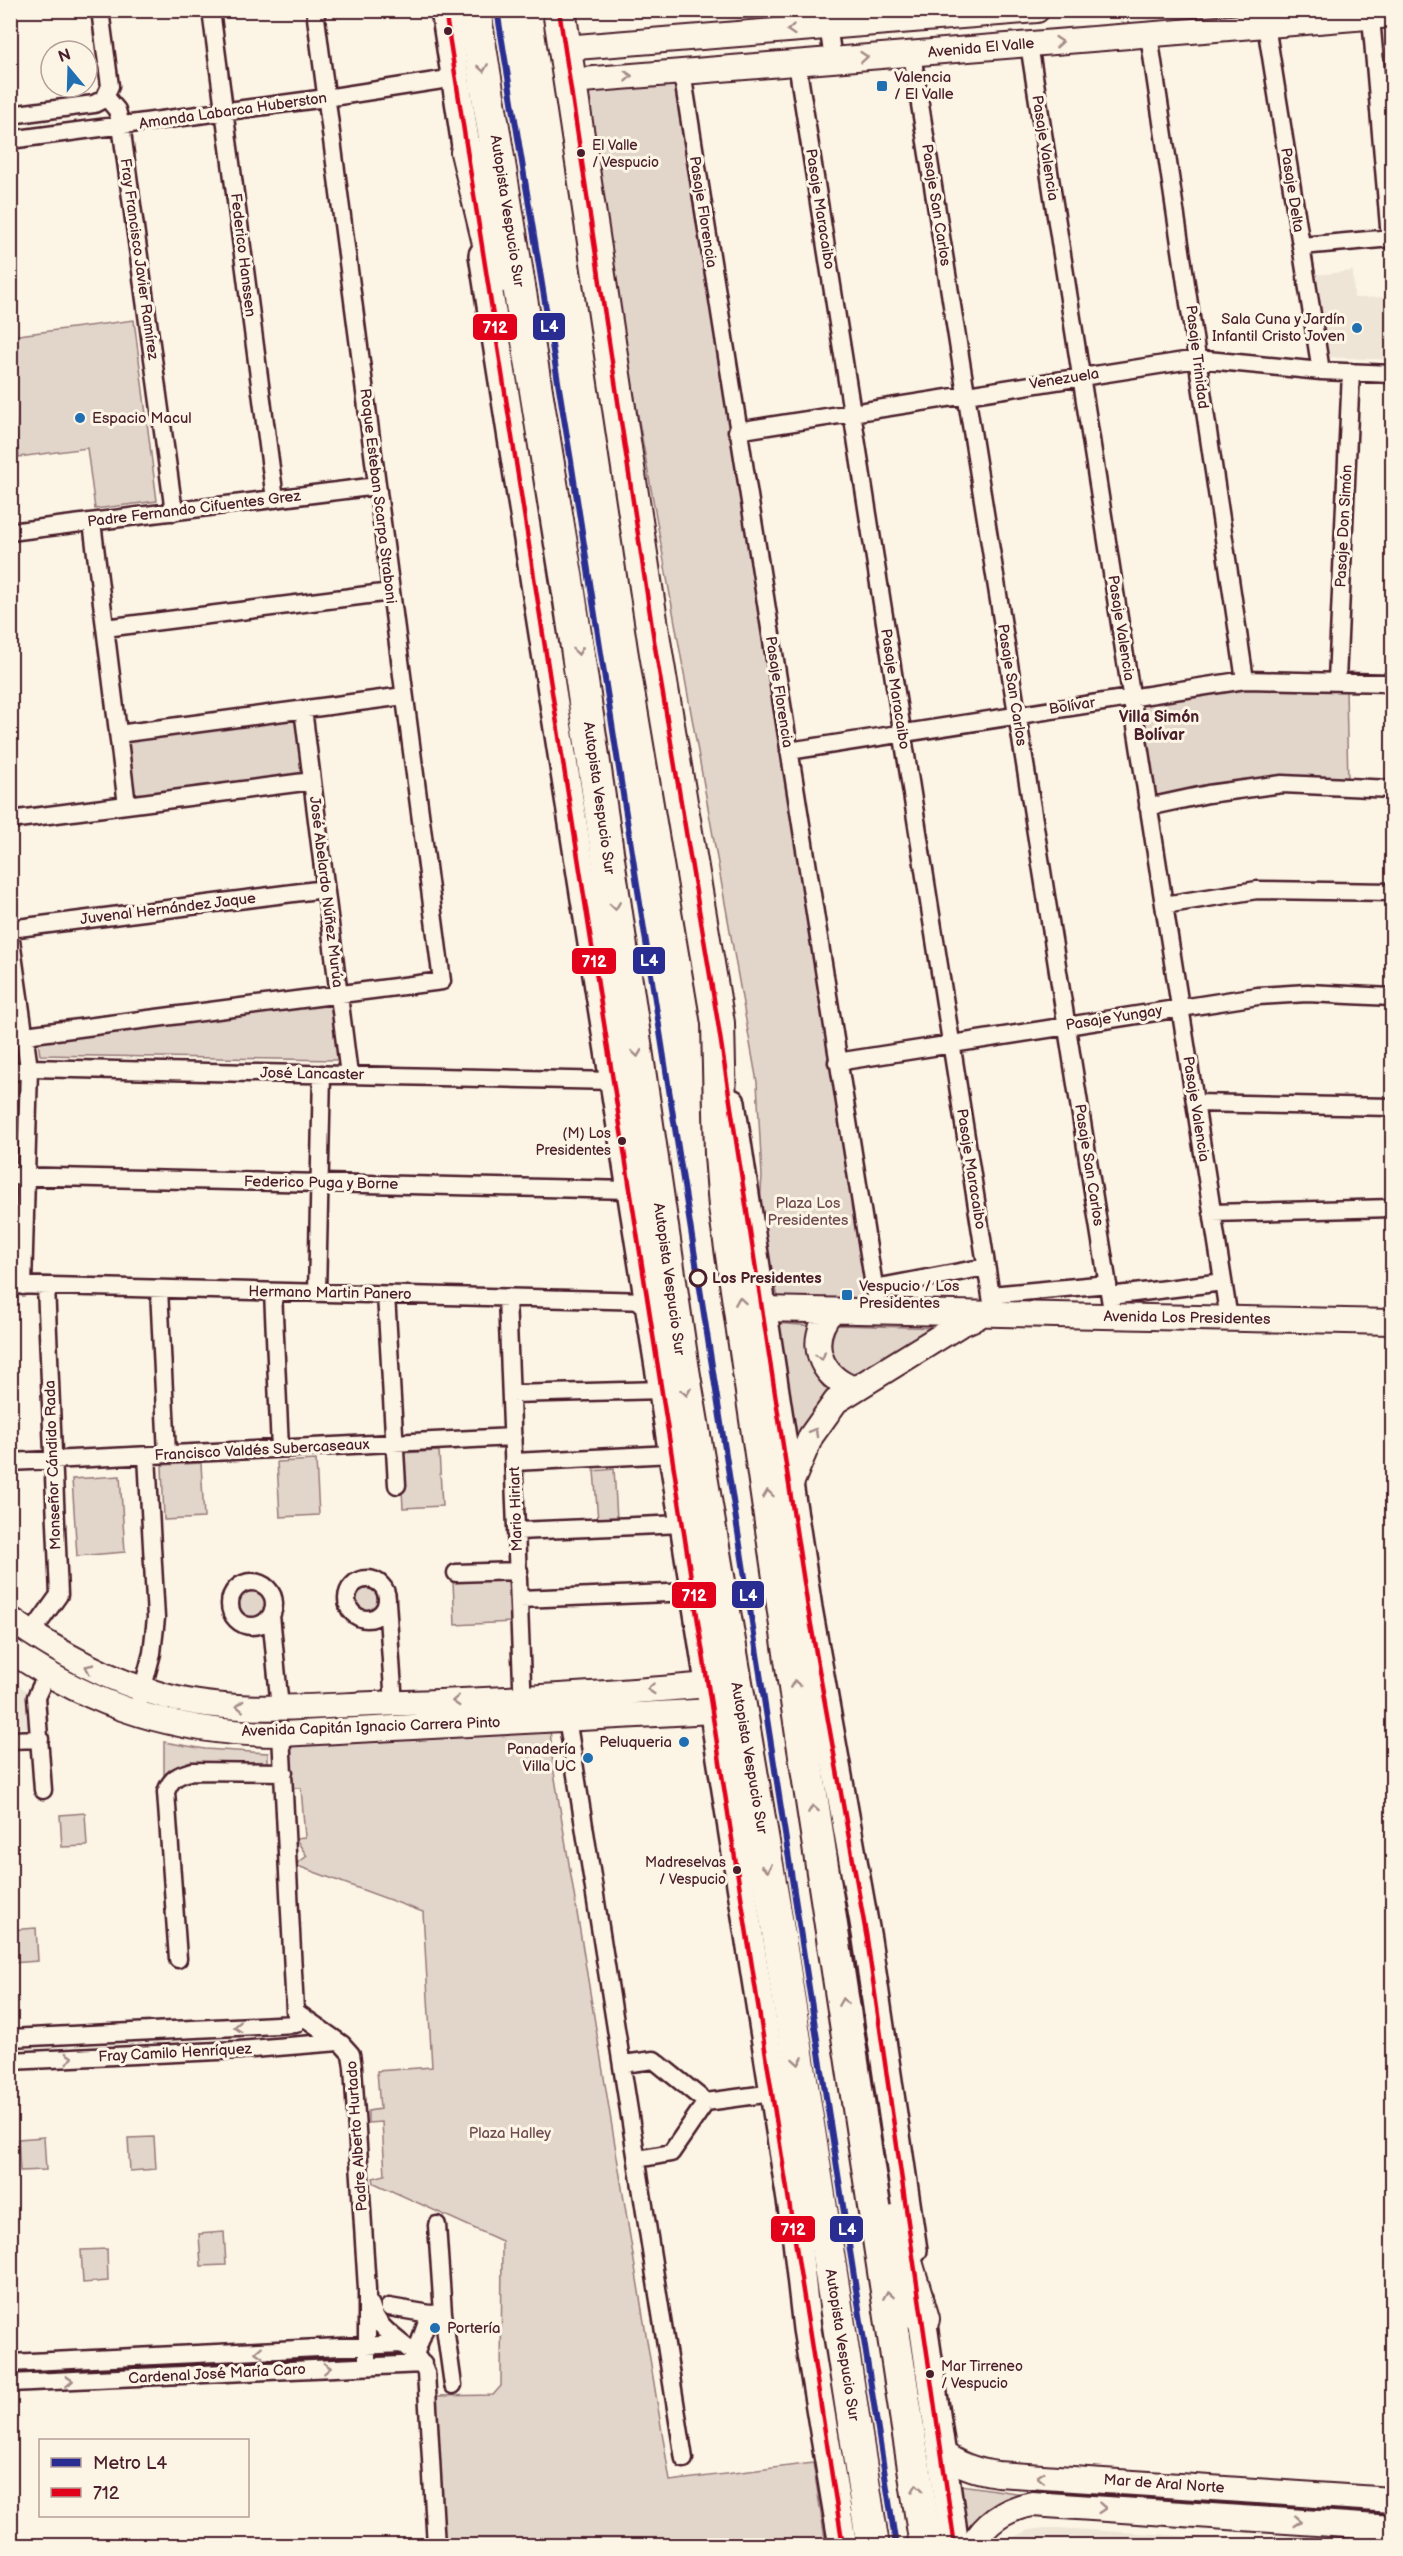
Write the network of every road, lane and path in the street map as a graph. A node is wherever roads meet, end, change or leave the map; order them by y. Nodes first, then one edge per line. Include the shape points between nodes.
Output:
1 (100, 10) edge
2 (211, 10) edge
3 (315, 10) edge
4 (445, 10) edge
5 (474, 10) edge
6 (558, 10) edge
7 (1037, 10) edge
8 (943, 14) edge
9 (1382, 16) edge
10 (1263, 18) edge
11 (826, 19) edge
12 (1149, 35) junction
13 (680, 39) junction
14 (1029, 44) junction
15 (564, 48) junction
16 (912, 54) junction
17 (833, 60) junction
18 (797, 63) junction
19 (754, 66) junction
20 (682, 72) junction
21 (455, 78) junction
22 (570, 81) junction
23 (106, 97) junction
24 (326, 98) junction
25 (224, 112) junction
26 (10, 115) edge
27 (121, 125) junction
28 (10, 140) edge
29 (466, 152) junction
30 (1391, 238) edge
31 (1301, 246) junction
32 (1197, 359) junction
33 (1321, 371) junction
34 (1351, 372) junction
35 (1392, 374) edge
36 (1081, 377) junction
37 (966, 395) junction
38 (852, 412) junction
39 (737, 431) junction
40 (377, 486) junction
41 (275, 499) junction
42 (174, 512) junction
43 (92, 522) junction
44 (10, 532) edge
45 (391, 592) junction
46 (569, 593) junction
47 (105, 628) junction
48 (1245, 680) junction
49 (1337, 680) junction
50 (1392, 683) edge
51 (404, 696) junction
52 (1131, 697) junction
53 (303, 709) junction
54 (1017, 715) junction
55 (902, 733) junction
56 (118, 734) junction
57 (789, 751) junction
58 (312, 781) junction
59 (1392, 789) edge
60 (127, 805) junction
61 (1148, 807) junction
62 (10, 820) edge
63 (325, 889) junction
64 (1392, 892) edge
65 (1164, 905) junction
66 (10, 931) edge
67 (339, 995) junction
68 (1392, 997) edge
69 (1180, 1008) junction
70 (718, 1023) junction
71 (1066, 1026) junction
72 (25, 1035) junction
73 (951, 1044) junction
74 (837, 1062) junction
75 (29, 1068) junction
76 (10, 1073) edge
77 (322, 1074) junction
78 (349, 1075) junction
79 (614, 1081) junction
80 (1195, 1103) junction
81 (1392, 1107) edge
82 (18, 1176) edge
83 (320, 1183) junction
84 (631, 1190) junction
85 (1392, 1208) edge
86 (1212, 1213) junction
87 (987, 1268) junction
88 (1223, 1282) junction
89 (17, 1286) edge
90 (46, 1286) junction
91 (159, 1289) junction
92 (273, 1292) junction
93 (317, 1293) junction
94 (386, 1295) junction
95 (507, 1298) junction
96 (1110, 1299) junction
97 (877, 1300) junction
98 (649, 1301) junction
99 (989, 1308) junction
100 (763, 1309) junction
101 (832, 1311) junction
102 (1229, 1319) junction
103 (1392, 1323) edge
104 (855, 1389) junction
105 (663, 1390) junction
106 (511, 1394) junction
107 (513, 1437) junction
108 (395, 1443) junction
109 (280, 1449) junction
110 (167, 1454) junction
111 (672, 1454) junction
112 (147, 1456) junction
113 (53, 1460) junction
114 (10, 1462) edge
115 (514, 1462) junction
116 (397, 1485) dead end
117 (790, 1486) junction
118 (683, 1524) junction
119 (517, 1531) junction
120 (519, 1571) junction
121 (456, 1573) dead end
122 (693, 1593) junction
123 (520, 1599) junction
124 (387, 1602) dead end
125 (271, 1616) dead end
126 (10, 1619) edge
127 (31, 1634) junction
128 (10, 1650) edge
129 (47, 1674) junction
130 (143, 1689) junction
131 (523, 1697) junction
132 (711, 1698) junction
133 (394, 1704) junction
134 (280, 1708) junction
135 (136, 1714) junction
136 (567, 1718) junction
137 (524, 1721) junction
138 (281, 1734) junction
139 (40, 1739) junction
140 (10, 1740) edge
141 (284, 1772) junction
142 (43, 1790) dead end
143 (178, 1959) dead end
144 (295, 2017) junction
145 (10, 2038) edge
146 (339, 2042) junction
147 (298, 2046) junction
148 (10, 2061) edge
149 (623, 2064) junction
150 (773, 2093) junction
151 (858, 2101) junction
152 (705, 2102) junction
153 (638, 2159) junction
154 (437, 2224) dead end
155 (367, 2289) junction
156 (389, 2307) dead end
157 (436, 2314) junction
158 (922, 2319) junction
159 (401, 2344) junction
160 (368, 2346) junction
161 (419, 2360) junction
162 (10, 2363) edge
163 (367, 2366) junction
164 (10, 2384) edge
165 (453, 2385) dead end
166 (854, 2425) junction
167 (940, 2451) junction
168 (684, 2459) dead end
169 (1076, 2478) junction
170 (1260, 2491) junction
171 (1392, 2500) edge
172 (1070, 2506) junction
173 (1259, 2518) junction
174 (1392, 2528) edge
175 (436, 2546) edge
176 (843, 2546) edge
177 (855, 2546) edge
178 (873, 2546) edge
179 (926, 2546) edge
180 (955, 2546) edge
181 (972, 2546) edge

1 - 23 street via 110,86
2 - 25 street, Federico Hanssen
3 - 24 street, Roque Esteban Scarpa Straboni
4 - 21 main road
5 -> 46 highway, Autopista Vespucio Sur
6 - 15 highway
7 - 8 street
8 - 11 street
9 - 10 street, Avenida El Valle
9 - 30 street
10 - 12 street, Avenida El Valle
10 - 31 street, Pasaje Delta
11 -> 13 street
11 - 17 street
14 -> 12 street, Avenida El Valle
12 - 32 street, Pasaje Trinidad
13 - 15 street
13 - 19 street
14 - 16 street, Avenida El Valle
14 - 36 street, Pasaje Valencia
15 - 22 highway
17 -> 16 street, Avenida El Valle
16 - 37 street, Pasaje San Carlos
17 - 18 street, Avenida El Valle
18 - 19 street, Avenida El Valle
18 - 38 street, Pasaje Maracaibo
19 - 20 street, Avenida El Valle
22 -> 20 street, Avenida El Valle
20 - 39 street, Pasaje Florencia
21 - 24 street, Amanda Labarca Huberston
21 - 29 main road
22 - 70 highway via 655,647
23 - 26 street via 94,104
23 - 27 street, Fray Francisco Javier Ramírez via 117,110
24 - 25 street, Amanda Labarca Huberston
24 - 40 street, Roque Esteban Scarpa Straboni
25 - 27 street, Amanda Labarca Huberston
25 - 41 street, Federico Hanssen
27 - 28 street, Amanda Labarca Huberston
27 - 42 street, Fray Francisco Javier Ramírez
29 - 46 highway via 490,243 534,474
29 - 79 main road
30 - 31 street
31 - 33 street, Pasaje Delta
32 - 33 street, Venezuela
32 - 36 street, Venezuela
32 - 48 street, Pasaje Trinidad
33 - 34 street, Venezuela
34 - 35 street, Venezuela
34 - 49 street, Pasaje Don Simón
36 - 37 street, Venezuela
36 - 52 street, Pasaje Valencia
37 - 38 street, Venezuela
37 - 54 street, Pasaje San Carlos
38 - 39 street, Venezuela
38 - 55 street, Pasaje Maracaibo
39 - 57 street, Pasaje Florencia
40 - 41 street, Padre Fernando Cifuentes Grez
40 - 45 street, Roque Esteban Scarpa Straboni
41 - 42 street, Padre Fernando Cifuentes Grez
42 - 43 street, Padre Fernando Cifuentes Grez
43 - 44 street, Padre Fernando Cifuentes Grez
43 - 47 street
45 - 47 street
45 - 51 street, Roque Esteban Scarpa Straboni
46 -> 166 highway, Autopista Vespucio Sur via 683,1370 778,1930
47 - 56 street
48 - 49 street, Bolívar
48 - 52 street, Bolívar
49 - 50 street, Bolívar
51 - 53 street
51 - 67 street, Roque Esteban Scarpa Straboni via 442,981
52 - 54 street, Bolívar
52 - 61 street, Pasaje Valencia
53 - 56 street
53 - 58 street, José Abelardo Núñez Murúa
54 - 55 street, Bolívar
54 - 71 street, Pasaje San Carlos
55 - 57 street, Bolívar
55 - 73 street, Pasaje Maracaibo
56 - 60 street
57 - 74 street, Pasaje Florencia
58 - 60 street
58 - 63 street, José Abelardo Núñez Murúa
59 - 61 street via 1282,784
60 - 62 street
61 - 65 street, Pasaje Valencia
63 - 66 street, Juvenal Hernández Jaque
63 - 67 street, José Abelardo Núñez Murúa
64 - 65 street via 1257,890
65 - 69 street, Pasaje Valencia
66 - 72 street
67 - 72 street
67 - 78 street, José Abelardo Núñez Murúa
68 - 69 street, Pasaje Yungay via 1281,993
69 - 71 street, Pasaje Yungay
69 - 80 street, Pasaje Valencia
70 - 100 main road
151 -> 70 highway via 725,1207 720,1155
71 - 73 street, Pasaje Yungay
71 - 96 street, Pasaje San Carlos
72 - 75 street
73 - 74 street, Pasaje Yungay
73 - 87 street, Pasaje Maracaibo
74 - 97 street, Pasaje Florencia
75 - 76 street, José Lancaster
75 - 77 street, José Lancaster
75 - 82 street
77 - 78 street, José Lancaster
77 - 83 street
78 - 79 street, José Lancaster
79 - 84 main road
80 - 81 street
80 - 86 street, Pasaje Valencia
82 - 83 street, Federico Puga y Borne
82 - 89 street
83 - 84 street, Federico Puga y Borne
83 - 93 street
84 - 98 main road
85 - 86 street
86 - 88 street, Pasaje Valencia
87 - 97 street
87 - 99 street, Pasaje Maracaibo
88 - 96 street
88 - 102 street, Pasaje Valencia
89 - 90 street, Hermano Martin Panero
90 - 91 street, Hermano Martin Panero
90 - 113 street, Monseñor Cándido Rada
91 - 92 street, Hermano Martin Panero
91 - 110 street
92 - 93 street, Hermano Martin Panero
92 - 109 street
93 - 94 street, Hermano Martin Panero
94 - 95 street, Hermano Martin Panero
94 - 108 street
95 - 98 street, Hermano Martin Panero
95 - 106 street, Mario Hiriart
96 - 99 street, Avenida Los Presidentes
96 - 99 street
96 - 102 street, Avenida Los Presidentes
97 - 99 street, Avenida Los Presidentes
97 - 101 street, Avenida Los Presidentes
98 - 105 main road
99 - 104 street, Avenida Los Presidentes
100 - 101 street, Avenida Los Presidentes
100 - 117 main road
101 -> 104 street via 821,1325 818,1352 831,1377
102 - 103 street, Avenida Los Presidentes
117 -> 104 street, Avenida Los Presidentes via 811,1436 826,1413 840,1397
105 - 106 street
105 - 111 main road
106 - 107 street, Mario Hiriart
107 - 108 street, Francisco Valdés Subercaseaux
107 - 115 street, Mario Hiriart
108 - 109 street, Francisco Valdés Subercaseaux
108 - 116 street
109 - 110 street, Francisco Valdés Subercaseaux
110 - 112 street, Francisco Valdés Subercaseaux
111 - 115 street
111 - 118 main road
112 - 113 street, Francisco Valdés Subercaseaux
112 - 130 street via 156,1618
113 - 114 street, Francisco Valdés Subercaseaux
113 - 127 street, Monseñor Cándido Rada via 59,1595
115 - 119 street, Mario Hiriart
117 - 158 main road via 819,1678 867,1939
118 - 119 street
118 - 122 main road
119 - 120 street, Mario Hiriart
120 - 121 street
120 - 123 street, Mario Hiriart
122 - 123 street
122 - 132 main road
123 - 131 street, Mario Hiriart
124 - 133 street
125 - 134 street
126 - 127 street, Avenida Capitán Ignacio Carrera Pinto
130 -> 127 street, Avenida Capitán Ignacio Carrera Pinto via 88,1668
128 - 129 street, Avenida Capitán Ignacio Carrera Pinto
129 - 135 street, Avenida Capitán Ignacio Carrera Pinto via 83,1694
129 - 139 street via 36,1697
134 -> 130 street, Avenida Capitán Ignacio Carrera Pinto via 210,1704
130 - 135 street
132 -> 131 street, Avenida Capitán Ignacio Carrera Pinto
131 -> 133 street, Avenida Capitán Ignacio Carrera Pinto
131 - 137 street, Mario Hiriart
132 - 136 street, Avenida Capitán Ignacio Carrera Pinto
132 - 150 main road
133 - 134 street, Avenida Capitán Ignacio Carrera Pinto
135 - 138 street, Avenida Capitán Ignacio Carrera Pinto via 207,1730
136 - 137 street, Avenida Capitán Ignacio Carrera Pinto
136 - 149 street
137 - 138 street, Avenida Capitán Ignacio Carrera Pinto
138 - 141 street
139 - 140 street
139 - 142 street
141 - 143 street via 192,1772 178,1775 169,1785 166,1792
141 - 144 street
144 -> 145 street, Fray Camilo Henríquez
144 - 146 street, Padre Alberto Hurtado
144 - 147 street
146 - 147 street, Fray Camilo Henríquez
146 - 155 street, Padre Alberto Hurtado via 351,2054 353,2067
148 -> 147 street, Fray Camilo Henríquez
149 - 152 street via 654,2060
149 - 153 street
150 - 152 street
150 - 176 main road
151 - 158 highway
179 -> 151 highway
152 - 153 street via 671,2153
153 - 168 street
154 - 157 street
155 - 159 street, Padre Alberto Hurtado via 373,2314 381,2327
155 - 160 street, Padre Alberto Hurtado
156 - 157 street
157 - 161 street
157 - 165 street
158 - 167 main road
159 - 160 street, Cardenal José María Caro
159 - 161 street, Padre Alberto Hurtado
160 -> 162 street, Cardenal José María Caro
160 - 163 street, Padre Alberto Hurtado
161 - 163 street, Cardenal José María Caro
161 - 175 street via 429,2399
164 -> 163 street, Cardenal José María Caro
166 - 177 highway
166 - 178 highway, Autopista Vespucio Sur
169 -> 167 street, Mar de Aral Norte via 983,2472 965,2467
167 - 180 main road
169 - 170 street, Mar de Aral Norte
169 - 172 street via 1067,2494
170 - 171 street, Mar de Aral Norte
170 - 173 street via 1267,2509
172 -> 173 street, Mar de Aral Norte
172 - 181 street, Mar de Aral Norte via 1032,2504 1009,2511 988,2525
173 -> 174 street, Mar de Aral Norte

